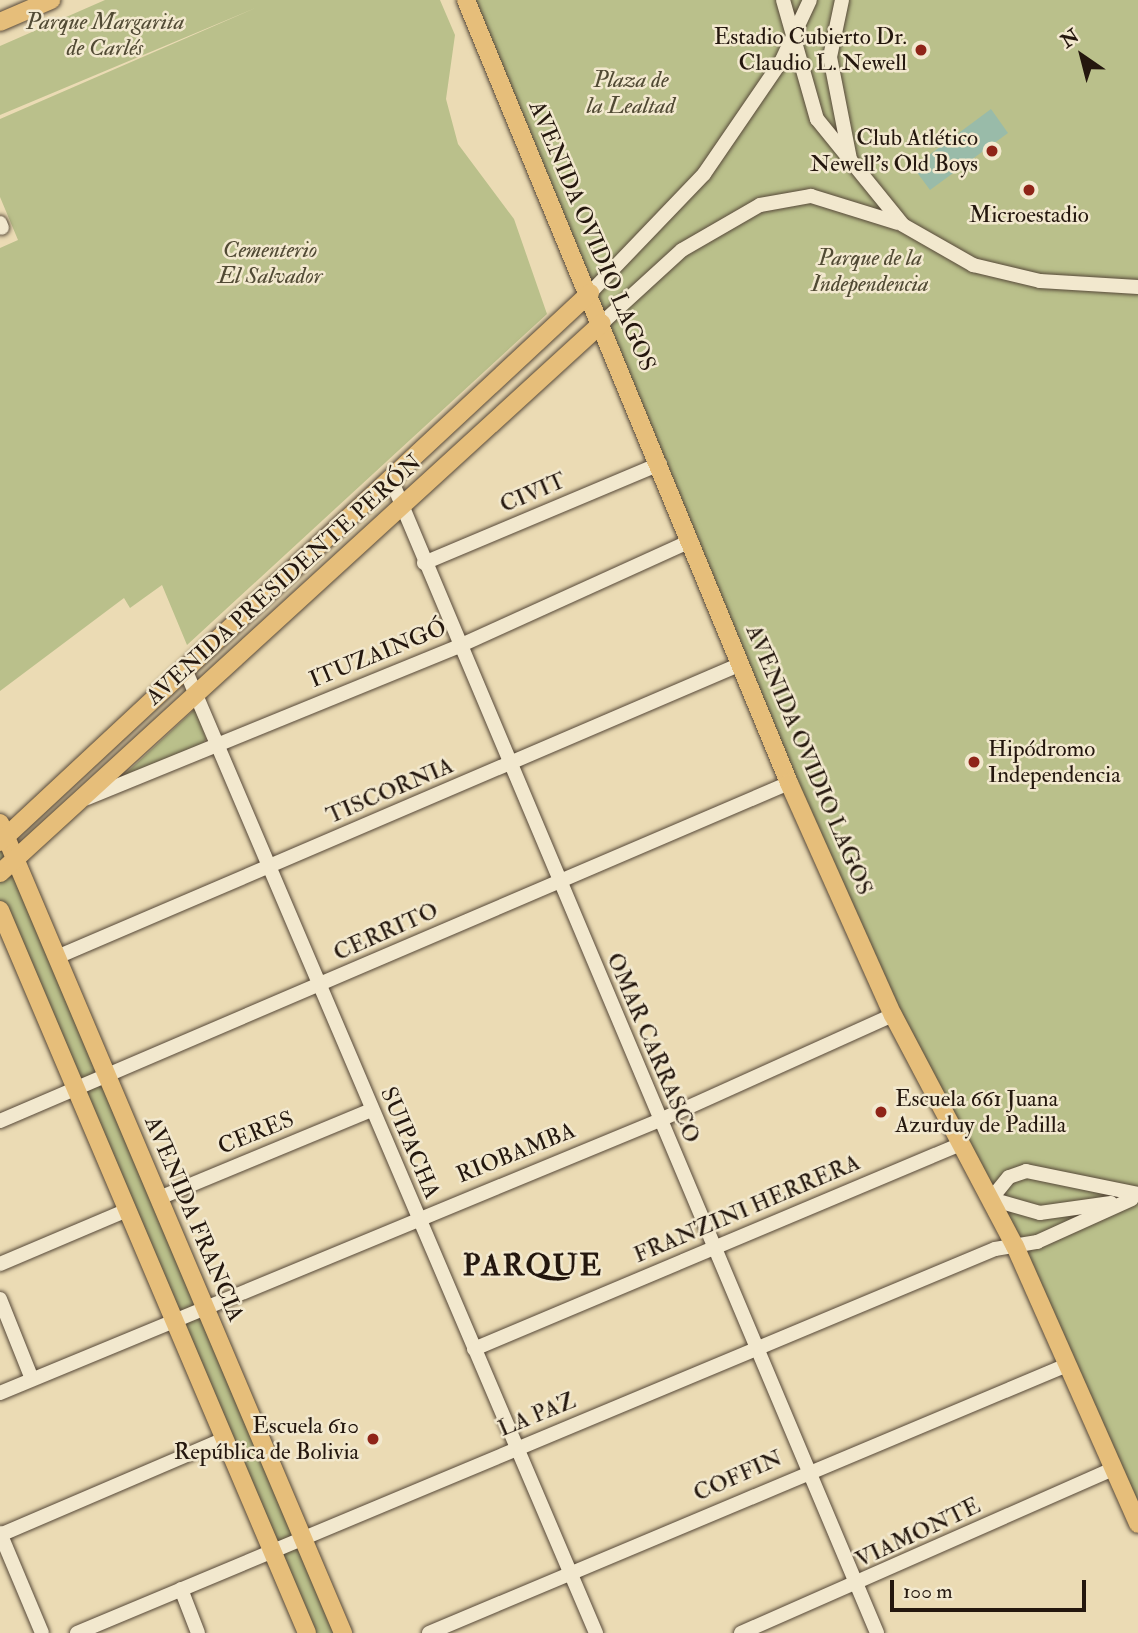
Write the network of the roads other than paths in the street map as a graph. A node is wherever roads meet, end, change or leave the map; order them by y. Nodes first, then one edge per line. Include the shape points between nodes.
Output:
1 (51, 0) edge
2 (466, 0) edge
3 (783, 0) edge
4 (810, 0) edge
5 (842, 0) edge
6 (0, 22) edge
7 (796, 36) junction
8 (853, 169) junction
9 (903, 225) junction
10 (1138, 287) edge
11 (590, 293) junction
12 (602, 323) junction
13 (660, 464) junction
14 (391, 479) junction
15 (401, 506) junction
16 (691, 541) junction
17 (424, 563) junction
18 (457, 647) junction
19 (741, 664) junction
20 (185, 670) junction
21 (195, 695) junction
22 (214, 744) junction
23 (508, 766) junction
24 (789, 783) junction
25 (79, 801) junction
26 (2, 834) edge
27 (16, 859) junction
28 (267, 867) junction
29 (0, 873) edge
30 (558, 882) junction
31 (0, 911) edge
32 (57, 957) junction
33 (318, 987) junction
34 (893, 1016) junction
35 (107, 1075) junction
36 (75, 1088) junction
37 (371, 1110) junction
38 (660, 1120) junction
39 (0, 1121) edge
40 (961, 1144) junction
41 (1136, 1197) edge
42 (159, 1198) junction
43 (990, 1199) junction
44 (127, 1210) junction
45 (417, 1217) junction
46 (1015, 1246) junction
47 (713, 1248) junction
48 (0, 1264) edge
49 (0, 1299) edge
50 (204, 1306) junction
51 (174, 1319) junction
52 (474, 1349) junction
53 (756, 1352) junction
54 (1067, 1364) junction
55 (32, 1379) junction
56 (0, 1393) edge
57 (225, 1439) junction
58 (516, 1448) junction
59 (1113, 1469) junction
60 (808, 1470) junction
61 (1138, 1524) edge
62 (0, 1534) edge
63 (303, 1538) junction
64 (272, 1551) junction
65 (570, 1574) junction
66 (858, 1586) junction
67 (181, 1589) junction
68 (42, 1633) edge
69 (77, 1633) edge
70 (198, 1633) edge
71 (307, 1633) edge
72 (343, 1633) edge
73 (429, 1633) edge
74 (596, 1633) edge
75 (741, 1633) edge
76 (877, 1633) edge

1 - 6 main road
2 - 11 main road, AVENIDA OVIDIO LAGOS
3 - 7 street
4 - 7 street
5 - 8 street via 830,57 839,132
7 - 8 street via 804,90
7 - 11 street via 704,174
8 - 9 street
9 - 10 street via 973,265 1040,281
9 - 12 street via 811,196 760,205 682,250
11 - 12 main road, AVENIDA OVIDIO LAGOS
11 - 14 main road, AVENIDA PRESIDENTE PERÓN
12 - 13 main road, AVENIDA OVIDIO LAGOS
12 - 15 main road, AVENIDA PRESIDENTE PERÓN
13 - 16 main road, AVENIDA OVIDIO LAGOS
13 - 17 street, CIVIT
14 - 15 street, OMAR CARRASCO
14 - 20 main road, AVENIDA PRESIDENTE PERÓN
15 - 17 street, OMAR CARRASCO
15 - 21 main road, AVENIDA PRESIDENTE PERÓN
16 - 18 street, ITUZAINGÓ
16 - 19 main road, AVENIDA OVIDIO LAGOS
17 - 18 street, OMAR CARRASCO
18 - 22 street, ITUZAINGÓ
18 - 23 street, OMAR CARRASCO
19 - 23 street, TISCORNIA
19 - 24 main road, AVENIDA OVIDIO LAGOS
20 - 21 street, SUIPACHA
20 - 26 main road, AVENIDA PRESIDENTE PERÓN
21 - 22 street, SUIPACHA
21 - 25 main road, AVENIDA PRESIDENTE PERÓN
22 - 25 street, ITUZAINGÓ
22 - 28 street, SUIPACHA
23 - 28 street, TISCORNIA
23 - 30 street, OMAR CARRASCO
24 - 30 street, CERRITO
24 - 34 main road, AVENIDA OVIDIO LAGOS
25 - 27 main road, AVENIDA PRESIDENTE PERÓN
26 - 27 main road, AVENIDA FRANCIA
27 - 29 main road, AVENIDA PRESIDENTE PERÓN
27 - 32 main road, AVENIDA FRANCIA
28 - 32 street, TISCORNIA
28 - 33 street, SUIPACHA
30 - 33 street, CERRITO
30 - 38 street, OMAR CARRASCO
31 - 36 main road
32 - 35 main road, AVENIDA FRANCIA
33 - 35 street, CERRITO
33 - 37 street, SUIPACHA
34 - 38 street, RIOBAMBA
34 - 40 main road, AVENIDA OVIDIO LAGOS
35 - 36 street, CERRITO
35 - 42 main road, AVENIDA FRANCIA
36 - 39 street, CERRITO
36 - 44 main road
37 - 42 street, CERES
37 - 45 street, SUIPACHA
38 - 45 street, RIOBAMBA
38 - 47 street, OMAR CARRASCO
40 - 43 main road, AVENIDA OVIDIO LAGOS
40 - 47 street, FRANZINI HERRERA
41 - 43 street via 1040,1213
41 - 43 street via 1026,1171 1009,1177
41 - 46 street, LA PAZ
42 - 50 main road, AVENIDA FRANCIA
43 - 46 main road, AVENIDA OVIDIO LAGOS
44 - 48 street
44 - 51 main road
45 - 50 street, RIOBAMBA
45 - 52 street, SUIPACHA
46 - 53 street, LA PAZ
46 - 54 main road, AVENIDA OVIDIO LAGOS
47 - 52 street, FRANZINI HERRERA
47 - 53 street, OMAR CARRASCO
49 - 55 street
50 - 51 street, RIOBAMBA
50 - 63 main road, AVENIDA FRANCIA
51 - 55 street, RIOBAMBA
51 - 57 main road
52 - 58 street, SUIPACHA
53 - 58 street, LA PAZ
53 - 60 street, OMAR CARRASCO
54 - 59 main road, AVENIDA OVIDIO LAGOS
54 - 60 street, COFFIN
55 - 56 street, RIOBAMBA
57 - 62 street
57 - 64 main road
58 - 63 street, LA PAZ
58 - 65 street, SUIPACHA
59 - 61 main road, AVENIDA OVIDIO LAGOS
59 - 66 street, VIAMONTE
60 - 65 street, COFFIN
60 - 66 street, OMAR CARRASCO
62 - 68 street
63 - 64 street, LA PAZ
63 - 72 main road, AVENIDA FRANCIA
64 - 67 street, LA PAZ
64 - 71 main road
65 - 73 street, COFFIN
65 - 74 street, SUIPACHA
66 - 75 street, VIAMONTE
66 - 76 street, OMAR CARRASCO
67 - 69 street, LA PAZ
67 - 70 street

